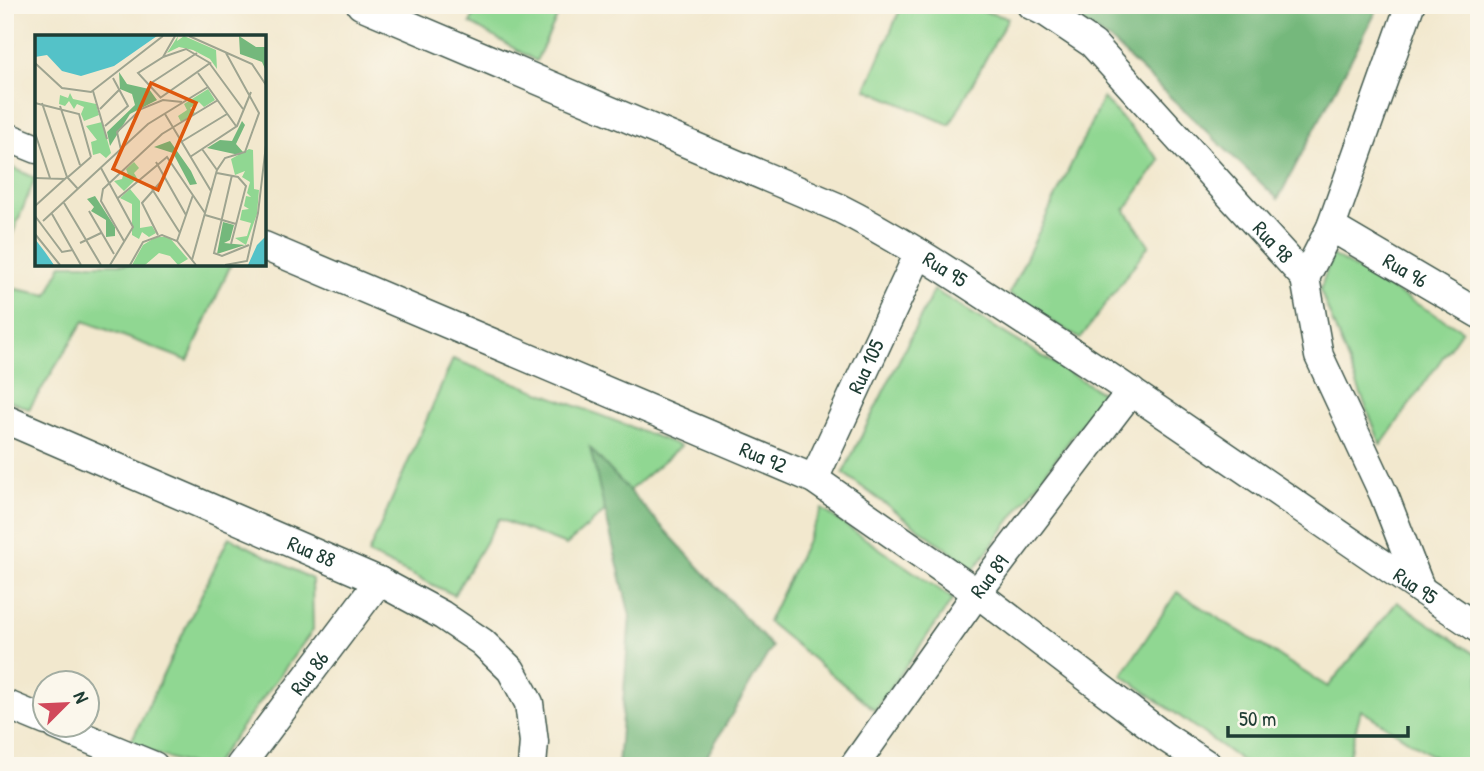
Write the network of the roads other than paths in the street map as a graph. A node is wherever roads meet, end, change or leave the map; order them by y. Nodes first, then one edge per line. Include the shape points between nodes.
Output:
1 (361, 5) edge
2 (1031, 5) edge
3 (1410, 5) edge
4 (5, 136) edge
5 (35, 148) edge
6 (1331, 227) junction
7 (266, 247) edge
8 (919, 253) junction
9 (1305, 278) junction
10 (1479, 314) edge
11 (1131, 391) junction
12 (5, 419) edge
13 (814, 479) junction
14 (379, 581) junction
15 (1421, 590) junction
16 (977, 593) junction
17 (1479, 629) edge
18 (5, 704) edge
19 (32, 715) edge
20 (91, 740) edge
21 (154, 766) edge
22 (240, 766) edge
23 (532, 766) edge
24 (855, 766) edge
25 (1209, 766) edge

1 - 8 street, Rua 95 via 837,207
2 - 9 street, Rua 98 via 1093,44
3 - 6 street, Rua 98
4 - 5 street
6 - 9 street, Rua 98
6 - 10 street, Rua 96
7 - 13 street, Rua 92
8 - 11 street, Rua 95
8 - 13 street, Rua 105
9 - 15 street via 1319,356 1384,495
11 - 15 street, Rua 95
11 - 16 street, Rua 89
12 - 14 street, Rua 88
13 - 16 street, Rua 92
14 - 22 street, Rua 86
14 - 23 street, Rua 88 via 472,635 511,670 529,704
15 - 17 street, Rua 95
16 - 24 street, Rua 89
16 - 25 street, Rua 92
18 - 19 street
20 - 21 street

